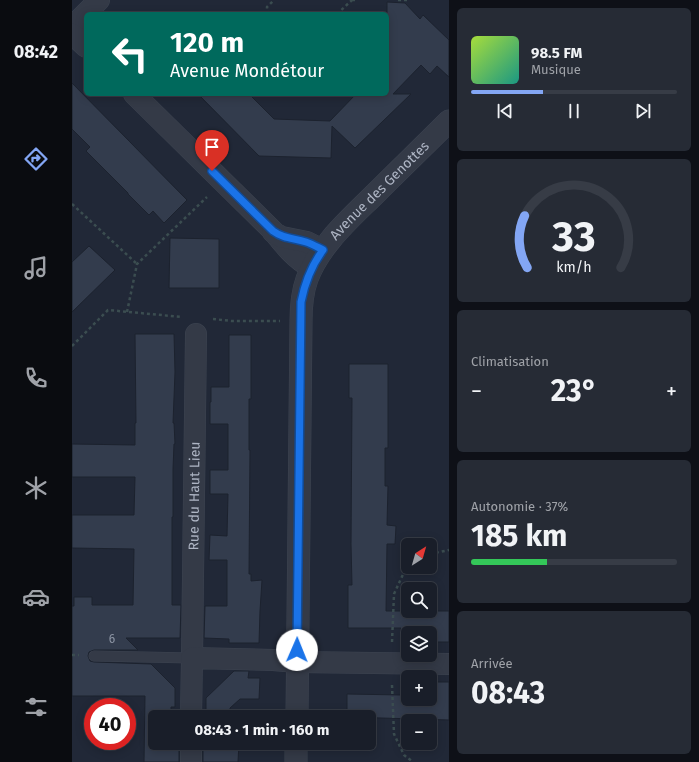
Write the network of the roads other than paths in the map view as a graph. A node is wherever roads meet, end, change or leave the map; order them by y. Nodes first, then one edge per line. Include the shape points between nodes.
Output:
1 (99, 0) edge
2 (87, 12) edge
3 (84, 15) edge
4 (72, 27) edge
5 (72, 34) edge
6 (84, 45) edge
7 (136, 96) edge
8 (449, 121) edge
9 (317, 259) junction
10 (192, 326) road end
11 (94, 656) dead end
12 (192, 658) junction
13 (297, 662) junction
14 (449, 664) edge
15 (191, 710) edge
16 (297, 710) edge
17 (191, 750) edge
18 (296, 750) edge
19 (191, 762) edge
20 (296, 762) edge

1 - 2 street
3 - 4 street
5 - 6 street
7 - 9 street via 273,231 295,256 301,261
8 - 9 street, Avenue des Genottes via 347,221
9 - 13 street, Avenue des Genottes via 304,288 300,321
10 - 12 street, Rue du Haut Lieu
11 - 12 lane
12 - 13 street
12 - 15 street, Rue du Haut Lieu
13 - 14 street
13 - 16 street, Avenue des Genottes
17 - 19 street
18 - 20 street

